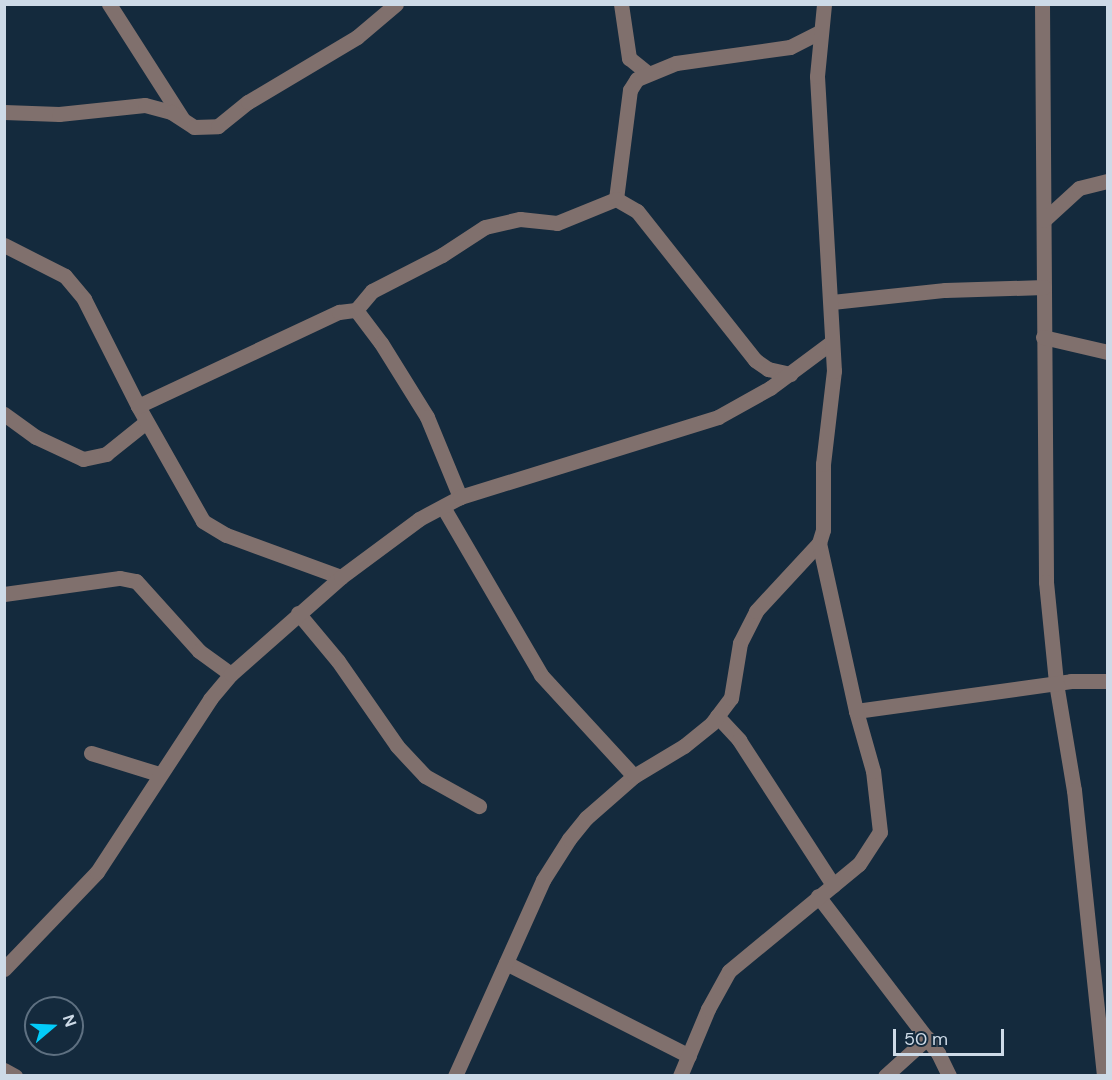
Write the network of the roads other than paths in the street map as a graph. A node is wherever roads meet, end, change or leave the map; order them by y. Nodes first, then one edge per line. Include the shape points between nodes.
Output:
1 (109, 4) edge
2 (396, 4) edge
3 (621, 4) edge
4 (824, 4) edge
5 (1042, 4) edge
6 (820, 32) junction
7 (646, 72) junction
8 (4, 112) edge
9 (184, 122) junction
10 (1107, 181) edge
11 (616, 199) junction
12 (1044, 220) junction
13 (4, 245) edge
14 (1044, 287) junction
15 (832, 302) junction
16 (356, 310) junction
17 (1043, 337) junction
18 (832, 342) junction
19 (1107, 352) edge
20 (790, 374) junction
21 (138, 406) junction
22 (5, 417) edge
23 (146, 422) junction
24 (460, 497) junction
25 (443, 507) junction
26 (819, 543) junction
27 (341, 577) junction
28 (4, 594) edge
29 (298, 613) junction
30 (231, 674) junction
31 (1107, 681) edge
32 (1056, 683) junction
33 (856, 711) junction
34 (717, 716) junction
35 (91, 753) dead end
36 (159, 774) junction
37 (634, 776) junction
38 (479, 806) dead end
39 (833, 885) junction
40 (818, 896) junction
41 (506, 963) junction
42 (4, 969) edge
43 (1103, 1008) edge
44 (927, 1038) junction
45 (688, 1056) junction
46 (4, 1070) edge
47 (15, 1076) edge
48 (455, 1076) edge
49 (680, 1076) edge
50 (885, 1076) edge
51 (949, 1076) edge
52 (1104, 1076) edge

1 - 9 street
2 - 9 street via 357,37 248,102 218,126 194,127
3 - 7 street via 629,58
4 - 6 street
5 - 12 street
6 - 7 street via 790,47 676,63
6 - 15 street via 817,76
7 - 11 street via 630,90
8 - 9 street via 59,114 146,105 171,112
10 - 12 street via 1079,188
11 - 16 street via 557,223 520,219 485,227 442,255 372,291
11 - 20 street via 637,211 755,360 768,369
12 - 14 street
13 - 21 street via 58,272 78,291
14 - 15 street via 933,291
14 - 17 street
15 - 18 street
16 - 21 street via 339,312
16 - 24 street via 427,417
17 - 19 street
17 - 32 street via 1046,582
18 - 20 street
18 - 26 street via 832,406 823,464 823,530
20 - 24 street via 745,405 718,417
21 - 23 street
22 - 23 street via 83,459 106,454
23 - 27 street via 198,514 210,527
24 - 25 street
25 - 27 street via 419,519
25 - 37 street via 541,675
26 - 33 street
26 - 34 street via 756,611 740,643 730,698
27 - 29 street
28 - 30 street via 120,578 136,581 199,651
29 - 30 street
29 - 38 street via 338,661 397,746 425,776
30 - 36 street
31 - 32 street
32 - 33 street
32 - 43 street
33 - 39 street via 873,771 880,832 869,854
34 - 37 street via 684,746
34 - 39 street via 739,740
35 - 36 street
36 - 42 street via 97,872
37 - 41 street via 586,818 569,839 543,880
39 - 40 street
40 - 44 street
40 - 45 street via 729,971
41 - 45 street
41 - 48 street
43 - 52 street
44 - 50 street
44 - 51 street
45 - 49 street
46 - 47 street

